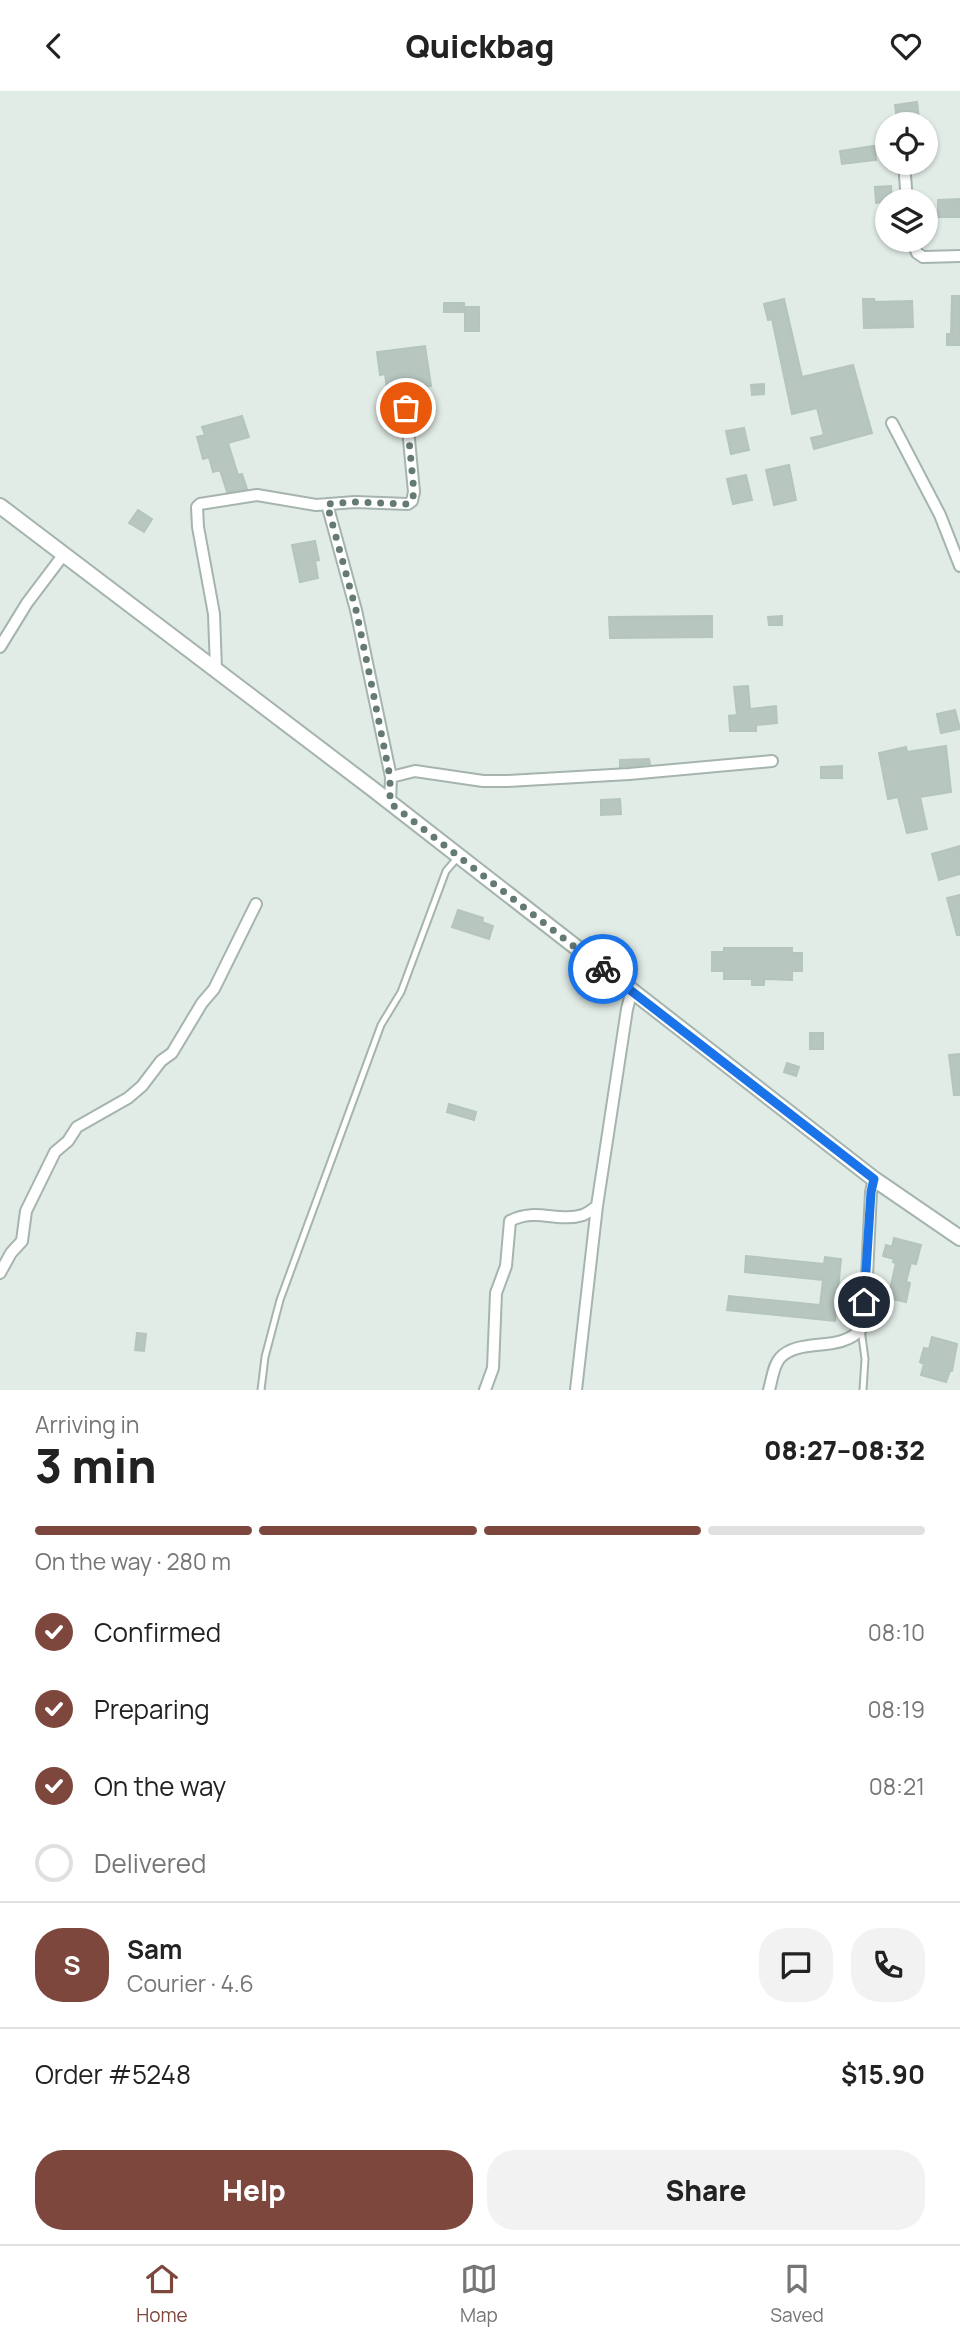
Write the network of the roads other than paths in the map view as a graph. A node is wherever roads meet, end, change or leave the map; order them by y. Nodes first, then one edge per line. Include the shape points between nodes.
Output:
1 (917, 252) edge
2 (960, 256) edge
3 (406, 408) dead end
4 (892, 423) dead end
5 (327, 504) junction
6 (0, 506) edge
7 (64, 554) junction
8 (960, 566) edge
9 (0, 647) edge
10 (216, 669) junction
11 (772, 761) dead end
12 (390, 777) junction
13 (390, 803) junction
14 (459, 856) junction
15 (256, 904) dead end
16 (632, 990) junction
17 (874, 1179) junction
18 (597, 1206) junction
19 (960, 1238) edge
20 (0, 1273) edge
21 (862, 1329) junction
22 (261, 1390) edge
23 (485, 1390) edge
24 (576, 1390) edge
25 (769, 1390) edge
26 (863, 1390) edge

1 - 2 street via 923,257
3 - 5 street via 412,501
4 - 8 street via 940,515
5 - 10 street via 257,495 197,507 214,614
5 - 12 street via 356,610
6 - 7 street
7 - 9 street
7 - 10 street
10 - 13 street
11 - 12 street via 507,781 415,771
12 - 13 street
13 - 14 street
14 - 16 street
14 - 22 lane via 446,871 401,992 381,1025 280,1300
15 - 20 street via 214,989 172,1053 128,1098 77,1127 55,1152 26,1211 22,1241
16 - 17 street
16 - 18 street
17 - 19 street
17 - 21 street
18 - 23 street via 584,1215 523,1214 510,1221 506,1266 496,1293 493,1367
18 - 24 street
21 - 25 street via 851,1339 791,1350 779,1359
21 - 26 lane

